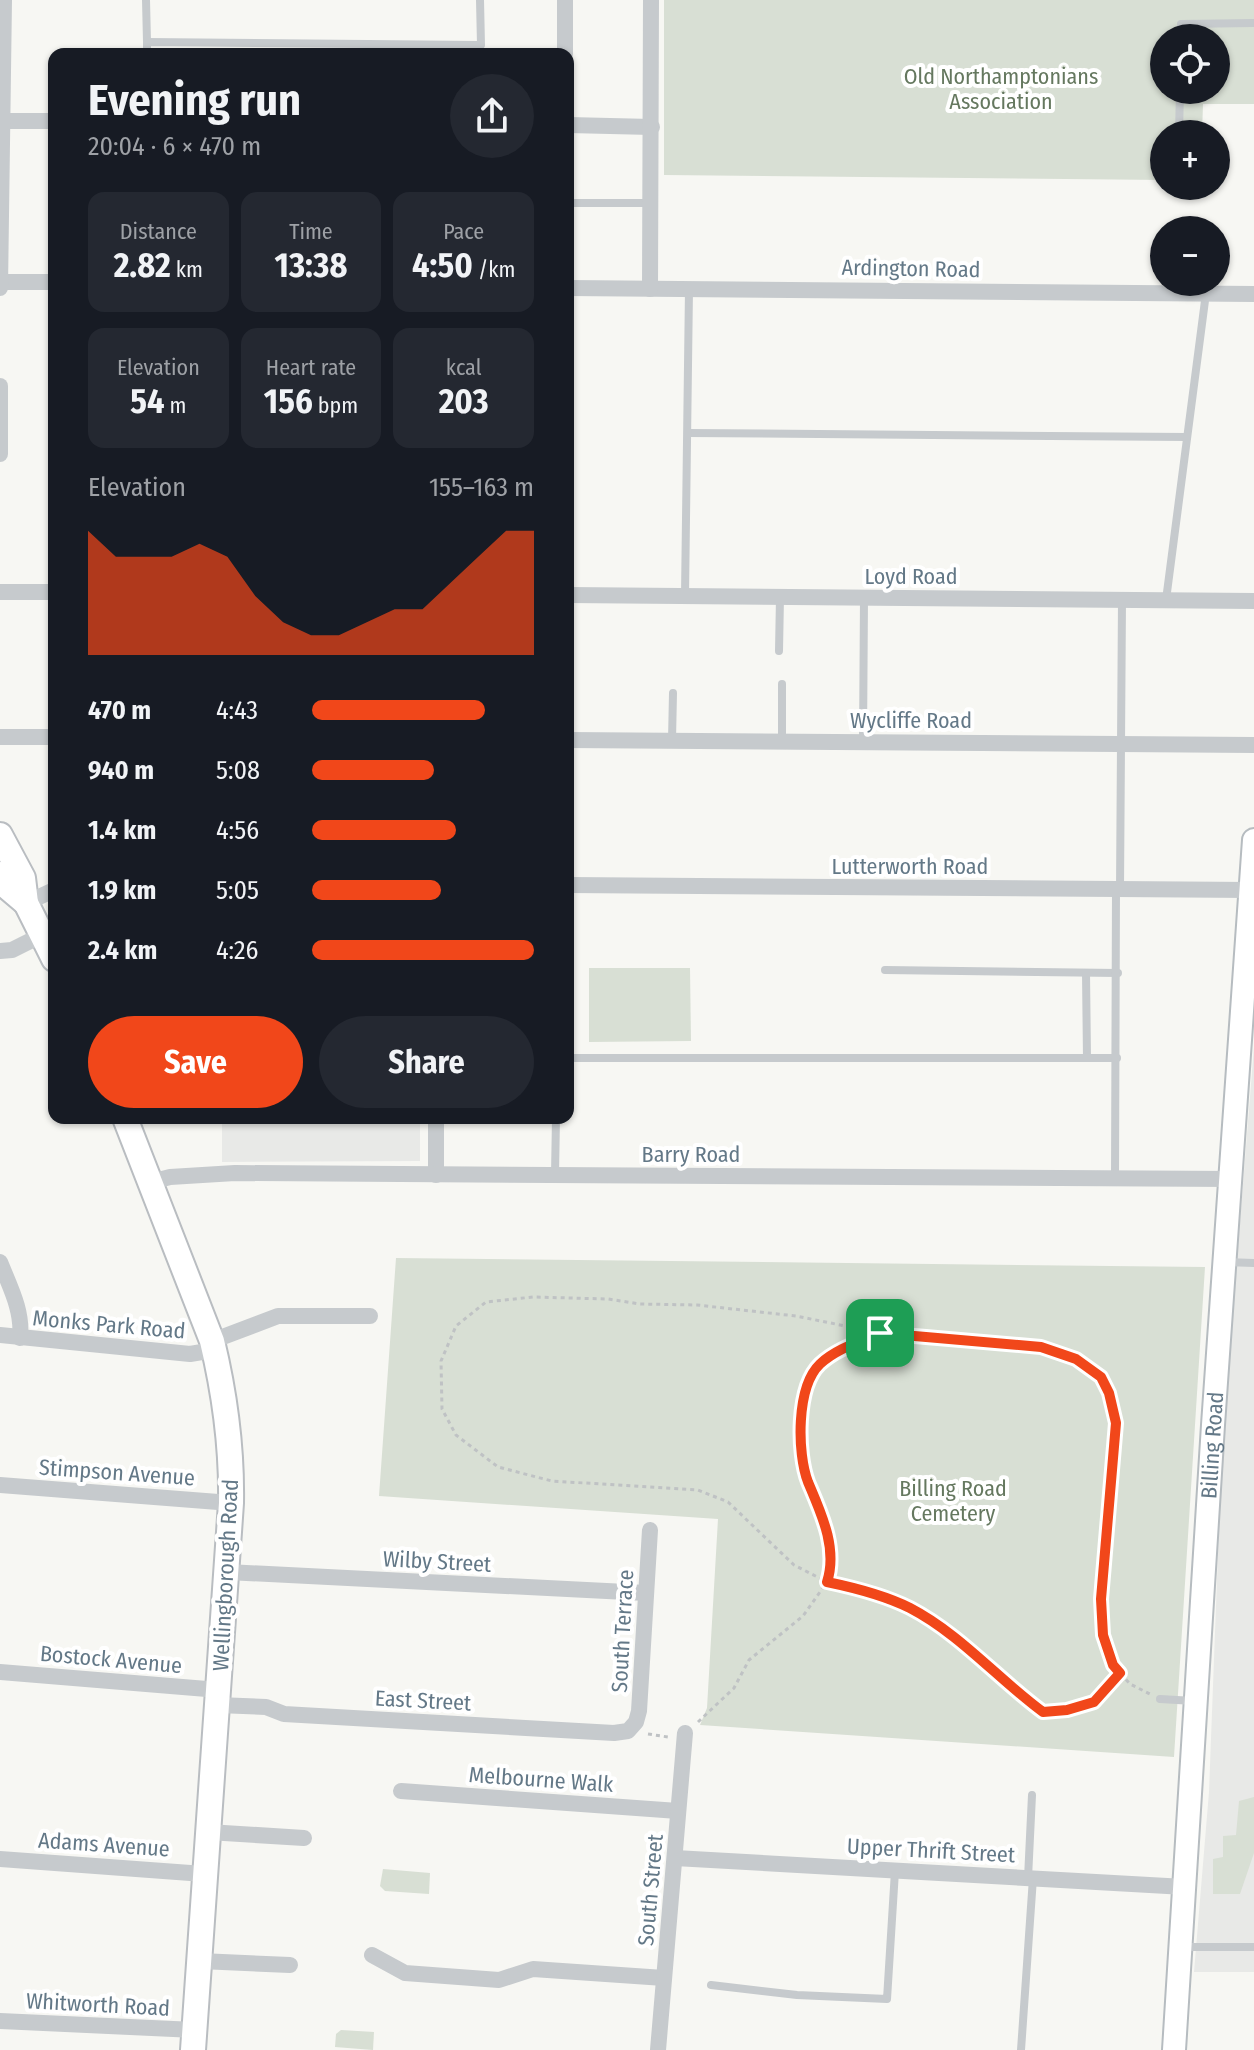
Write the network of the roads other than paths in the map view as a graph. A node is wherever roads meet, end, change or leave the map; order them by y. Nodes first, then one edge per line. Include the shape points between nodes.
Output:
1 (4, 0) edge
2 (146, 0) edge
3 (480, 0) edge
4 (565, 0) edge
5 (651, 0) edge
6 (1254, 23) edge
7 (1181, 24) edge
8 (147, 42) junction
9 (147, 48) edge
10 (398, 48) edge
11 (481, 48) edge
12 (565, 48) edge
13 (2, 121) junction
14 (48, 121) edge
15 (574, 125) edge
16 (652, 127) junction
17 (574, 203) edge
18 (651, 203) junction
19 (48, 282) edge
20 (0, 284) edge
21 (574, 288) edge
22 (689, 288) junction
23 (650, 289) junction
24 (1150, 292) edge
25 (1230, 294) edge
26 (1254, 294) edge
27 (1206, 296) edge
28 (0, 386) edge
29 (0, 419) edge
30 (688, 433) junction
31 (1187, 437) junction
32 (0, 454) edge
33 (0, 592) edge
34 (48, 592) edge
35 (574, 595) edge
36 (684, 596) junction
37 (780, 597) junction
38 (864, 598) junction
39 (1122, 600) junction
40 (1166, 600) junction
41 (1254, 601) edge
42 (779, 651) dead end
43 (782, 684) dead end
44 (673, 693) dead end
45 (0, 737) edge
46 (48, 737) edge
47 (574, 740) edge
48 (672, 740) junction
49 (782, 741) junction
50 (863, 742) junction
51 (1120, 743) junction
52 (1254, 745) edge
53 (0, 835) edge
54 (1254, 840) edge
55 (0, 874) edge
56 (574, 885) edge
57 (1118, 889) junction
58 (1251, 890) junction
59 (48, 893) edge
60 (26, 903) junction
61 (42, 935) junction
62 (48, 947) edge
63 (0, 951) edge
64 (885, 970) dead end
65 (1086, 973) junction
66 (1118, 973) junction
67 (574, 1058) edge
68 (1087, 1058) junction
69 (1117, 1058) junction
70 (127, 1124) edge
71 (436, 1124) edge
72 (556, 1124) edge
73 (436, 1175) junction
74 (555, 1175) junction
75 (1115, 1179) junction
76 (1232, 1179) junction
77 (151, 1182) junction
78 (0, 1262) edge
79 (1224, 1262) junction
80 (1254, 1263) edge
81 (370, 1316) dead end
82 (0, 1335) edge
83 (20, 1338) junction
84 (213, 1345) junction
85 (0, 1485) edge
86 (231, 1503) junction
87 (650, 1530) dead end
88 (227, 1572) junction
89 (646, 1593) junction
90 (0, 1672) edge
91 (218, 1697) junction
92 (1160, 1699) road end
93 (1195, 1701) junction
94 (628, 1731) joint
95 (685, 1736) road end
96 (401, 1791) dead end
97 (1032, 1795) dead end
98 (678, 1811) junction
99 (208, 1832) junction
100 (304, 1838) dead end
101 (675, 1858) junction
102 (0, 1859) edge
103 (895, 1871) junction
104 (204, 1874) junction
105 (1030, 1878) junction
106 (1185, 1887) junction
107 (1181, 1947) junction
108 (1254, 1947) edge
109 (372, 1955) dead end
110 (200, 1961) junction
111 (290, 1965) dead end
112 (664, 1978) junction
113 (711, 1985) dead end
114 (0, 2021) edge
115 (194, 2040) edge
116 (658, 2050) edge
117 (1021, 2050) edge
118 (1174, 2050) edge

1 - 13 street
2 - 8 lane
3 - 11 lane
4 - 12 street
5 - 16 street
6 - 7 lane
8 - 9 lane
8 - 10 lane
13 - 14 street
13 - 20 street
15 - 16 street
16 - 18 street
17 - 18 lane
18 - 23 street
19 - 20 street
21 - 23 street, Ardington Road
22 - 23 street, Ardington Road
22 - 24 street, Ardington Road
22 - 30 lane
25 - 26 street, Ardington Road
27 - 31 lane
28 - 29 street
29 - 32 street
30 - 31 lane
30 - 36 lane
31 - 40 lane
33 - 34 street
35 - 36 street, Loyd Road
36 - 37 street, Loyd Road
37 - 38 street, Loyd Road
37 - 42 lane
38 - 39 street, Loyd Road
38 - 50 lane
39 - 40 street, Loyd Road
39 - 51 lane
40 - 41 street, Loyd Road
43 - 49 lane
44 - 48 lane
45 - 46 street
47 - 48 street, Wycliffe Road
48 - 49 street, Wycliffe Road
49 - 50 street, Wycliffe Road
50 - 51 street, Wycliffe Road
51 - 52 street, Wycliffe Road
51 - 57 lane
53 - 60 main road via 23,878
54 - 58 street, Billing Road
55 - 60 main road
56 - 57 street, Lutterworth Road
57 - 58 street, Lutterworth Road
57 - 66 lane
58 - 76 street, Billing Road
59 - 60 street
60 - 61 main road
61 - 62 main road
61 - 63 street
64 - 65 lane
65 - 66 lane
65 - 68 lane
66 - 69 lane
67 - 68 lane
68 - 69 lane
69 - 75 lane
70 - 77 main road, Wellingborough Road
71 - 73 street
72 - 74 lane
73 - 74 street, Barry Road
73 - 77 street, Barry Road via 235,1173
74 - 75 street, Barry Road
75 - 76 street, Barry Road
76 - 79 street, Billing Road
77 - 84 main road, Wellingborough Road
78 - 83 street via 19,1310
79 - 80 lane
79 - 93 street, Billing Road
81 - 84 street, Monks Park Road via 278,1316
82 - 83 street, Monks Park Road
83 - 84 street, Monks Park Road via 190,1354
84 - 86 main road, Wellingborough Road via 229,1422
85 - 86 street, Stimpson Avenue
86 - 88 main road, Wellingborough Road
87 - 89 street, South Terrace
88 - 89 street, Wilby Street
88 - 91 main road, Wellingborough Road
89 - 94 street, South Terrace via 639,1711
90 - 91 street, Bostock Avenue
91 - 94 street, East Street via 284,1714
91 - 99 main road, Wellingborough Road
92 - 93 lane
93 - 106 street, Billing Road
95 - 98 street, South Street
96 - 98 street, Melbourne Walk
97 - 105 lane
98 - 101 street, South Street
99 - 100 street
99 - 104 main road, Wellingborough Road
101 - 103 street, Upper Thrift Street
101 - 112 street, South Street
102 - 104 street, Adams Avenue
103 - 105 street, Upper Thrift Street
103 - 113 lane via 887,1999
104 - 110 main road, Wellingborough Road
105 - 106 street, Upper Thrift Street
105 - 117 lane
106 - 107 street, Billing Road
107 - 108 lane
107 - 118 street, Billing Road
109 - 112 street via 405,1973 499,1980 533,1969
110 - 111 street
110 - 115 main road, Wellingborough Road
112 - 116 street, South Street
114 - 115 street, Whitworth Road

